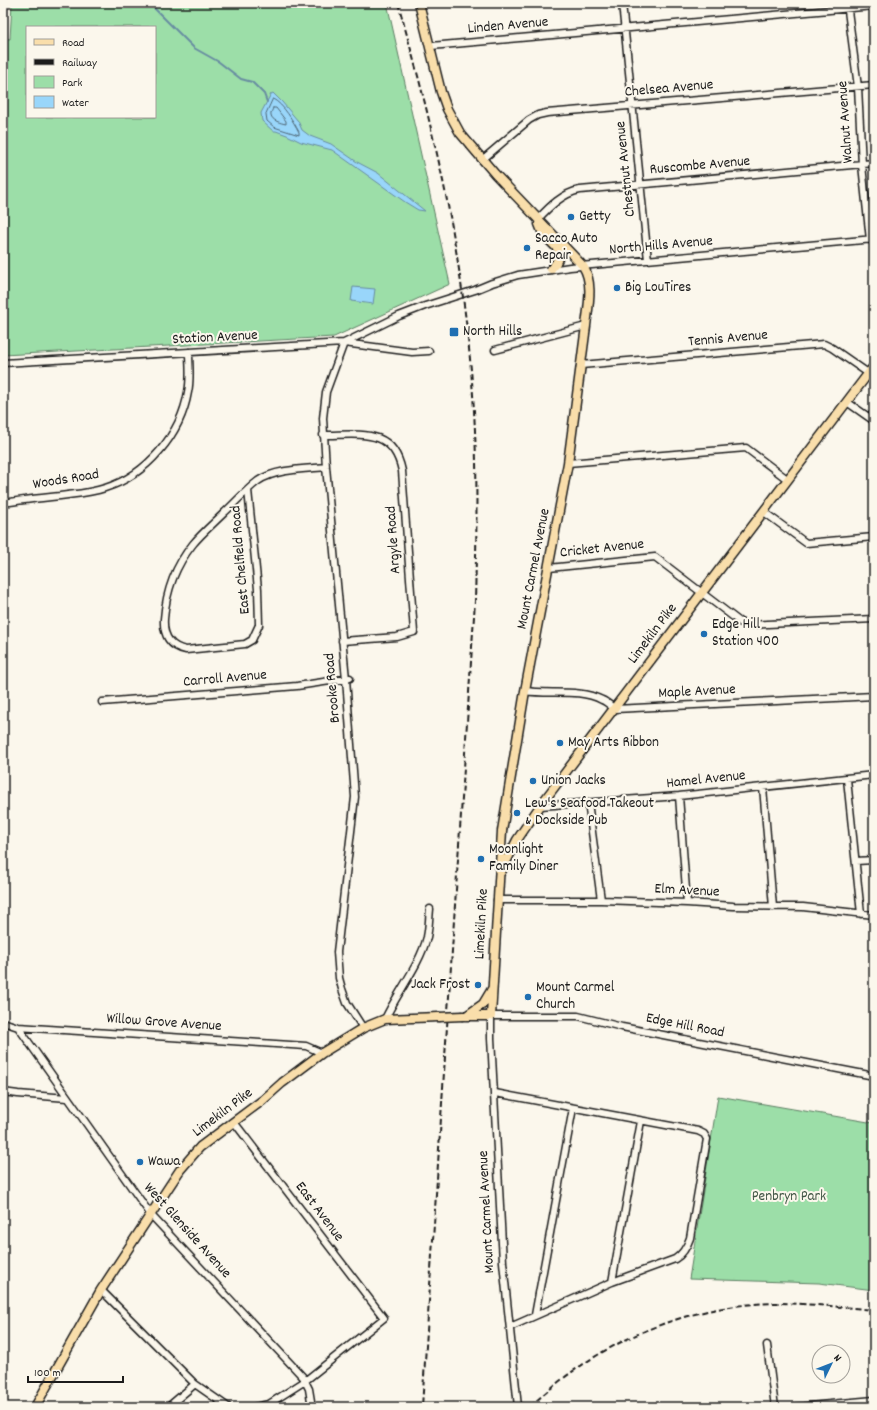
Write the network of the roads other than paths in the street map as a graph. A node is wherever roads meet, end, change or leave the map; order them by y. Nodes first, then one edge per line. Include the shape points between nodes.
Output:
1 (420, 3) edge
2 (622, 3) edge
3 (847, 6) edge
4 (874, 6) edge
5 (624, 28) junction
6 (431, 46) junction
7 (874, 85) edge
8 (858, 87) junction
9 (632, 105) junction
10 (482, 160) junction
11 (874, 163) edge
12 (862, 165) junction
13 (641, 184) junction
14 (538, 219) junction
15 (872, 240) edge
16 (648, 260) junction
17 (583, 266) junction
18 (551, 269) junction
19 (586, 326) junction
20 (344, 343) junction
21 (495, 350) dead end
22 (429, 351) dead end
23 (188, 352) junction
24 (3, 364) edge
25 (581, 365) junction
26 (874, 366) edge
27 (868, 373) junction
28 (847, 402) junction
29 (874, 421) edge
30 (323, 435) junction
31 (568, 463) junction
32 (326, 467) junction
33 (787, 479) junction
34 (248, 490) junction
35 (3, 502) edge
36 (764, 512) junction
37 (874, 537) edge
38 (549, 568) junction
39 (702, 593) junction
40 (874, 619) edge
41 (342, 641) junction
42 (348, 678) junction
43 (525, 691) junction
44 (874, 696) edge
45 (102, 702) dead end
46 (615, 708) junction
47 (874, 775) edge
48 (847, 779) junction
49 (763, 787) junction
50 (679, 796) junction
51 (588, 802) junction
52 (540, 806) junction
53 (874, 860) edge
54 (856, 861) junction
55 (499, 876) junction
56 (498, 900) junction
57 (601, 900) junction
58 (687, 903) junction
59 (773, 907) junction
60 (430, 909) dead end
61 (861, 914) junction
62 (874, 915) edge
63 (493, 988) junction
64 (465, 1016) junction
65 (491, 1016) junction
66 (385, 1019) junction
67 (3, 1022) edge
68 (18, 1027) junction
69 (363, 1028) junction
70 (322, 1052) junction
71 (874, 1076) edge
72 (3, 1092) edge
73 (495, 1093) junction
74 (67, 1098) junction
75 (573, 1108) junction
76 (641, 1121) junction
77 (234, 1122) junction
78 (151, 1215) junction
79 (612, 1282) junction
80 (101, 1290) junction
81 (535, 1315) junction
82 (510, 1327) junction
83 (767, 1345) dead end
84 (305, 1381) junction
85 (195, 1384) junction
86 (874, 1400) edge
87 (35, 1407) edge
88 (168, 1407) edge
89 (228, 1407) edge
90 (255, 1407) edge
91 (312, 1407) edge
92 (518, 1407) edge
93 (775, 1407) edge
94 (798, 1407) edge

1 - 6 main road
2 - 5 street, Chestnut Avenue
3 - 4 street, Linden Avenue
3 - 5 street, Linden Avenue
3 - 8 street, Walnut Avenue
5 - 6 street, Linden Avenue
5 - 9 street, Chestnut Avenue
6 - 10 main road via 447,108 460,133
7 - 8 street, Chelsea Avenue
8 - 9 street, Chelsea Avenue
8 - 12 street, Walnut Avenue
9 - 10 street, Chelsea Avenue via 538,115
9 - 13 street, Chestnut Avenue
10 - 14 main road
11 - 12 street, Ruscombe Avenue
12 - 13 street, Ruscombe Avenue
12 - 15 street, Walnut Avenue
13 - 14 street, Ruscombe Avenue via 574,191 564,196
13 - 16 street, Chestnut Avenue
14 - 17 main road
14 - 18 main road via 543,234 560,254
15 - 16 street, North Hills Avenue
16 - 17 street, North Hills Avenue
17 - 18 street, North Hills Avenue
17 - 19 main road, Mount Carmel Avenue via 589,282
18 - 20 street, North Hills Avenue via 518,275 425,306 388,320
19 - 21 street
19 - 25 main road, Mount Carmel Avenue
20 - 22 street, Station Avenue via 412,352
20 - 23 street, Station Avenue
20 - 30 street, Brooke Road via 326,392
23 - 24 street, Station Avenue
23 - 35 street, Woods Road via 189,390 186,402 174,431 152,460 119,483 101,490
25 - 27 street, Tennis Avenue via 824,344
25 - 31 main road, Mount Carmel Avenue
26 - 27 main road, Limekiln Pike
27 - 28 main road, Limekiln Pike
28 - 29 street
28 - 33 main road, Limekiln Pike
30 - 32 street, Brooke Road
30 - 41 street, Argyle Road via 360,435 384,440 396,453 402,471 414,632 397,637
31 - 33 street via 746,448
31 - 38 main road, Mount Carmel Avenue
32 - 34 street via 274,474 259,480
32 - 41 street, Brooke Road
33 - 36 main road, Limekiln Pike
34 - 34 street, East Chelfield Road via 259,610 256,634 252,640 237,646 186,650 179,648 167,639 165,634 164,615 169,589 184,557 199,537
36 - 37 street via 806,543
36 - 39 main road, Limekiln Pike
38 - 39 street, Cricket Avenue via 655,557
38 - 43 main road, Mount Carmel Avenue
39 - 40 street, Cricket Avenue via 747,625
39 - 46 main road, Limekiln Pike
41 - 42 street, Brooke Road
42 - 45 street, Carroll Avenue via 297,686
42 - 69 street, Brooke Road via 355,797 338,964 347,1003
43 - 46 street via 538,694 581,693 603,700
43 - 55 main road, Mount Carmel Avenue via 502,831
44 - 46 street, Maple Avenue
46 - 52 main road, Limekiln Pike
47 - 48 street, Hamel Avenue
48 - 49 street, Hamel Avenue
48 - 54 street
49 - 50 street, Hamel Avenue
49 - 59 street
50 - 51 street, Hamel Avenue
50 - 58 street
51 - 52 street, Hamel Avenue
51 - 57 street
52 - 55 main road, Limekiln Pike via 517,840
53 - 54 street
54 - 61 street
55 - 56 main road, Limekiln Pike
56 - 57 street, Elm Avenue
56 - 63 main road, Limekiln Pike
57 - 58 street, Elm Avenue
58 - 59 street, Elm Avenue
59 - 61 street, Elm Avenue
60 - 66 street via 427,937 421,953
61 - 62 street, Elm Avenue
63 - 64 main road via 483,1004
63 - 65 main road, Limekiln Pike
64 - 65 main road, Limekiln Pike
64 - 66 main road, Limekiln Pike, bridge
65 - 71 street, Edge Hill Road via 578,1016 622,1027
65 - 73 street, Mount Carmel Avenue
66 - 69 main road, Limekiln Pike
67 - 68 street, Willow Grove Avenue
68 - 70 street, Willow Grove Avenue via 289,1044 306,1046
68 - 74 street, West Glenside Avenue
69 - 70 main road, Limekiln Pike
70 - 77 main road, Limekiln Pike
72 - 74 street
73 - 75 street
73 - 82 street, Mount Carmel Avenue via 503,1262
74 - 78 street, West Glenside Avenue
75 - 76 street
75 - 81 street
76 - 79 street
76 - 79 street via 698,1131 704,1134 707,1144 690,1238 684,1251 675,1259
77 - 78 main road, Limekiln Pike via 197,1150 180,1170
77 - 84 street, East Avenue via 384,1318
78 - 80 main road, Limekiln Pike
78 - 84 street, West Glenside Avenue
79 - 81 street
80 - 85 street
80 - 87 main road, Limekiln Pike
81 - 82 street
82 - 92 street, Mount Carmel Avenue
83 - 93 street
84 - 90 street via 269,1404
84 - 91 street, West Glenside Avenue
85 - 88 street
85 - 89 street
86 - 94 street

